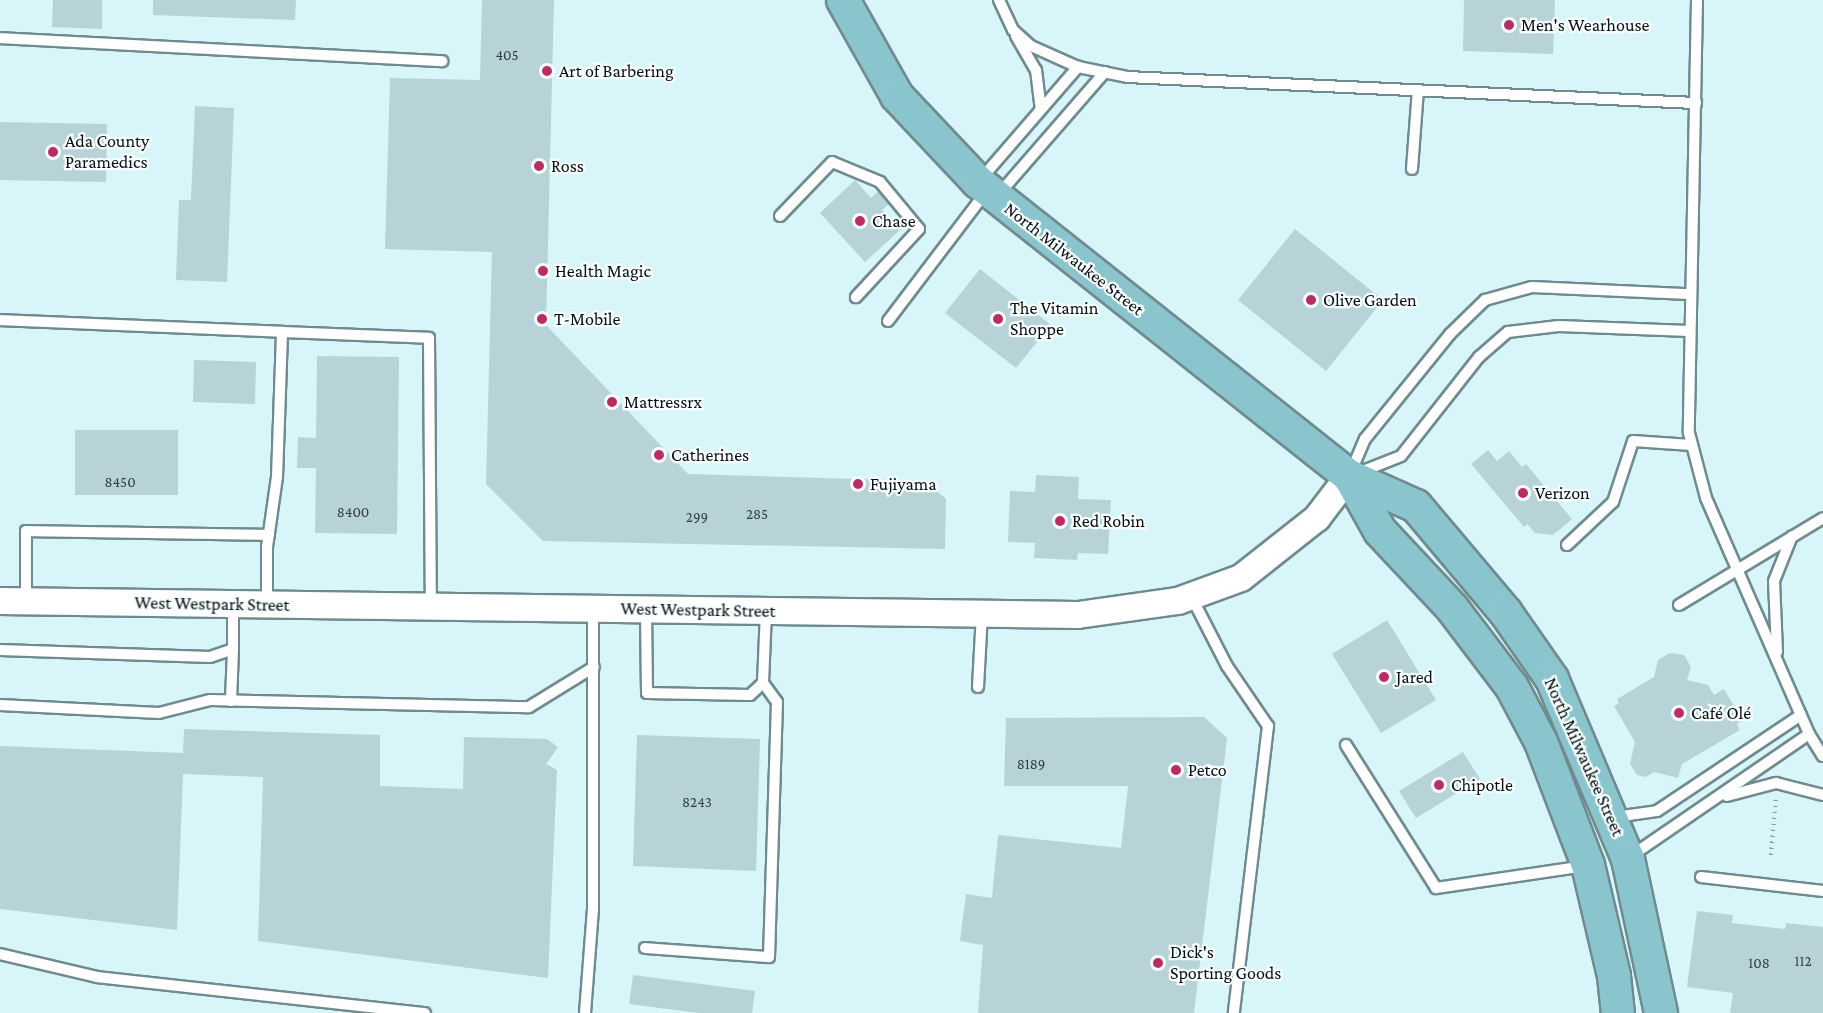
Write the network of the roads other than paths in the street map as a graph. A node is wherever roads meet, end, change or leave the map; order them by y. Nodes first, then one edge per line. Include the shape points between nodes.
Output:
1 (843, 0) edge
2 (999, 0) edge
3 (1697, 0) edge
4 (1013, 30) junction
5 (0, 38) edge
6 (442, 61) dead end
7 (1078, 67) junction
8 (1106, 72) junction
9 (1418, 90) junction
10 (1696, 103) junction
11 (1041, 109) junction
12 (1412, 169) dead end
13 (987, 190) junction
14 (780, 216) dead end
15 (1689, 294) junction
16 (856, 297) dead end
17 (0, 321) edge
18 (888, 321) dead end
19 (1689, 331) junction
20 (282, 332) junction
21 (1691, 445) junction
22 (1349, 476) junction
23 (1823, 518) edge
24 (1792, 535) junction
25 (269, 536) junction
26 (1567, 545) dead end
27 (1736, 567) junction
28 (1191, 596) junction
29 (0, 601) edge
30 (26, 602) junction
31 (233, 604) junction
32 (1679, 604) dead end
33 (267, 605) junction
34 (431, 607) junction
35 (593, 609) junction
36 (646, 610) junction
37 (766, 611) junction
38 (982, 614) junction
39 (233, 649) junction
40 (0, 650) edge
41 (1779, 664) junction
42 (594, 667) junction
43 (763, 683) junction
44 (978, 687) dead end
45 (1512, 687) junction
46 (231, 701) junction
47 (0, 705) edge
48 (1801, 715) junction
49 (1809, 734) junction
50 (1346, 745) dead end
51 (1823, 756) edge
52 (1823, 795) edge
53 (1718, 799) junction
54 (1611, 817) junction
55 (1628, 859) junction
56 (1588, 865) junction
57 (1701, 877) dead end
58 (1823, 891) edge
59 (645, 948) dead end
60 (0, 954) edge
61 (1614, 976) junction
62 (1659, 1004) edge
63 (425, 1013) edge
64 (585, 1013) edge
65 (1234, 1013) edge
66 (1608, 1013) edge
67 (1618, 1013) edge

1 - 13 main road, North Milwaukee Street via 897,96
2 - 4 lane
3 - 10 lane
4 - 7 lane via 1032,46
4 - 11 lane via 1036,70
5 - 6 lane
7 - 8 lane
7 - 11 lane
8 - 9 lane via 1127,77
8 - 13 lane
9 - 10 lane
9 - 12 lane
10 - 15 lane
11 - 13 lane
13 - 18 lane
13 - 22 main road, North Milwaukee Street
14 - 16 lane via 832,162 880,182 919,229
15 - 19 lane
15 - 22 lane via 1532,287 1485,300 1450,334 1365,439
17 - 20 lane
19 - 21 lane
19 - 22 lane via 1559,326 1508,332 1479,357 1401,456
20 - 25 lane via 277,477
20 - 34 lane via 429,338
21 - 26 lane via 1633,441 1613,502
21 - 27 lane via 1706,498
22 - 28 street, West Westpark Street via 1317,518 1284,547 1241,578
22 - 45 main road, North Milwaukee Street via 1380,531 1452,608
22 - 54 main road, North Milwaukee Street via 1416,506 1506,613 1552,679
23 - 24 lane
24 - 27 lane
24 - 41 lane via 1774,581
25 - 30 lane via 27,531
25 - 33 lane
27 - 32 lane
27 - 41 lane
28 - 38 street, West Westpark Street via 1130,610 1078,615
28 - 65 lane via 1227,666 1268,726
29 - 30 street, West Westpark Street
30 - 31 street, West Westpark Street
31 - 33 street, West Westpark Street
31 - 39 lane
33 - 34 street, West Westpark Street
34 - 35 street, West Westpark Street
35 - 36 street, West Westpark Street
35 - 42 lane
36 - 37 street, West Westpark Street
36 - 43 lane via 647,693 750,695
37 - 38 street, West Westpark Street
37 - 43 lane
38 - 44 lane
39 - 40 lane via 210,657
39 - 46 lane
41 - 48 lane
42 - 46 lane via 530,707
42 - 64 lane via 593,908
43 - 59 lane via 777,702 769,957
45 - 55 main road via 1536,703 1550,724 1594,825 1616,853
45 - 56 main road, North Milwaukee Street via 1541,742
46 - 47 lane via 210,700 159,713
48 - 49 lane
48 - 54 lane via 1657,811
49 - 51 lane
49 - 53 lane
50 - 56 lane via 1436,888
52 - 53 lane via 1776,783
53 - 55 lane
54 - 55 main road, North Milwaukee Street
55 - 62 main road, North Milwaukee Street
56 - 61 main road, North Milwaukee Street
56 - 62 main road via 1601,871 1614,887 1626,927
57 - 58 lane
60 - 63 lane via 97,977
61 - 66 main road
61 - 67 main road, North Milwaukee Street

